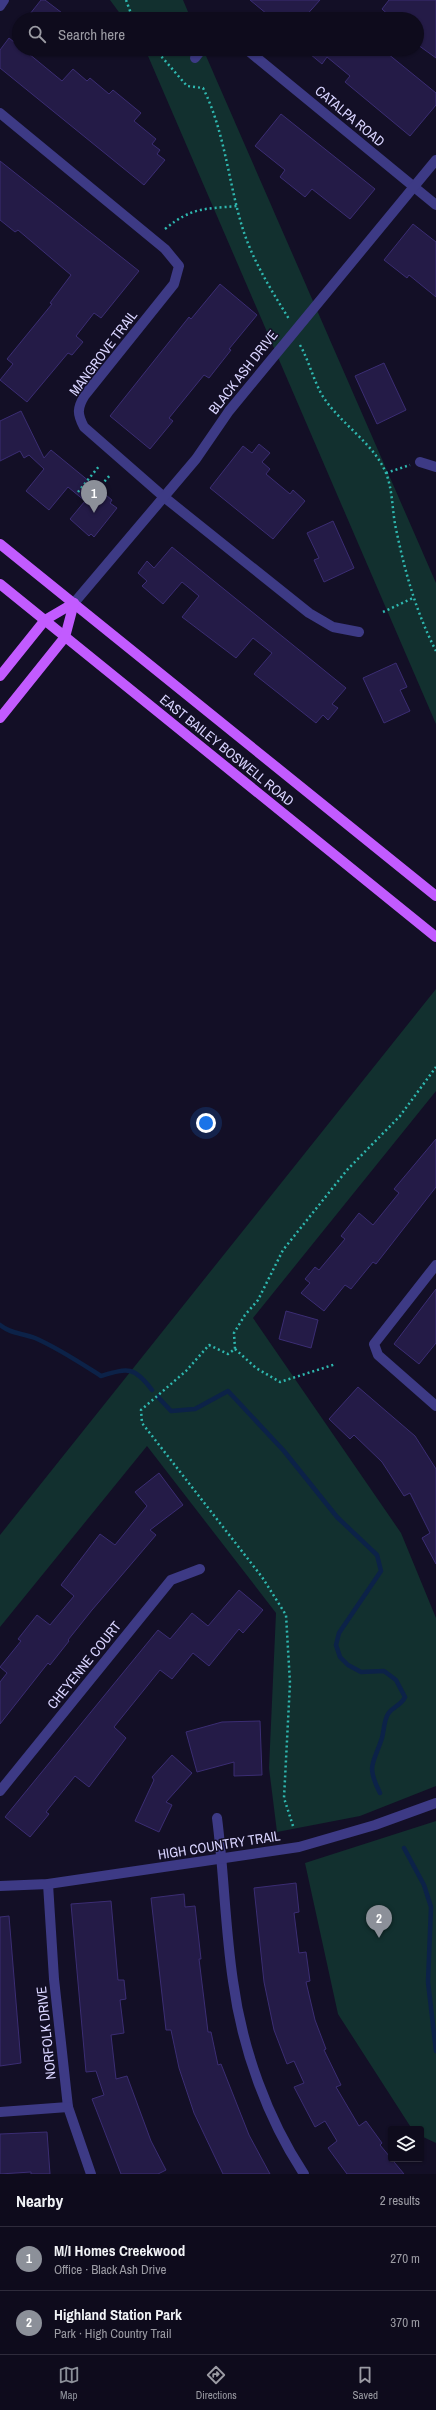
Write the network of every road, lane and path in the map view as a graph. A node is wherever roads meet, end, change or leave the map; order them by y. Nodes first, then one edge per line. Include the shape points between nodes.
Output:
1 (4, 0) edge
2 (126, 0) edge
3 (0, 6) edge
4 (130, 12) edge
5 (161, 56) edge
6 (255, 56) edge
7 (0, 112) edge
8 (436, 160) edge
9 (414, 187) junction
10 (436, 205) edge
11 (238, 206) junction
12 (165, 229) dead end
13 (292, 333) junction
14 (420, 462) joint
15 (100, 465) dead end
16 (436, 467) edge
17 (386, 472) junction
18 (111, 474) dead end
19 (98, 489) dead end
20 (78, 492) dead end
21 (164, 497) junction
22 (0, 544) edge
23 (0, 584) edge
24 (413, 598) junction
25 (74, 603) junction
26 (383, 612) dead end
27 (45, 620) junction
28 (359, 632) dead end
29 (65, 637) junction
30 (436, 651) edge
31 (0, 676) edge
32 (0, 718) edge
33 (436, 896) edge
34 (436, 937) edge
35 (436, 1067) edge
36 (436, 1265) edge
37 (235, 1349) junction
38 (336, 1364) dead end
39 (436, 1406) edge
40 (200, 1569) dead end
41 (0, 1791) edge
42 (436, 1803) edge
43 (217, 1818) dead end
44 (293, 1826) dead end
45 (223, 1860) junction
46 (48, 1884) junction
47 (0, 1886) edge
48 (68, 2107) junction
49 (0, 2112) edge
50 (91, 2174) edge
51 (304, 2174) edge

1 - 3 street
2 - 4 path
5 - 11 path via 187,86 204,88 214,110
6 - 9 street, CATALPA ROAD
7 - 21 street, MANGROVE TRAIL via 165,250 179,266 174,284 85,395 79,405 78,415 84,427 94,437
8 - 9 street, BLACK ASH DRIVE
9 - 10 street, CATALPA ROAD
9 - 13 street, BLACK ASH DRIVE
11 - 12 path via 196,210 180,217
11 - 13 path via 241,223 256,261 291,322
13 - 17 path via 305,354 323,395
13 - 21 street, BLACK ASH DRIVE
14 - 16 street
14 - 17 path
15 - 20 path
17 - 24 path via 402,560
18 - 19 path
21 - 25 street, BLACK ASH DRIVE
21 - 28 street, MANGROVE TRAIL via 309,613 333,627
22 - 25 main road, EAST BAILEY BOSWELL ROAD
23 - 27 main road, EAST BAILEY BOSWELL ROAD
24 - 26 path
24 - 30 path
25 - 27 main road
25 - 29 main road
25 - 33 main road, EAST BAILEY BOSWELL ROAD
27 - 29 main road, EAST BAILEY BOSWELL ROAD
27 - 31 main road
29 - 32 main road
29 - 34 main road, EAST BAILEY BOSWELL ROAD
35 - 37 path via 400,1116 347,1170 283,1250 258,1300 234,1333
36 - 39 street via 376,1339 374,1348
37 - 38 path via 256,1368 280,1382
37 - 44 path via 228,1354 209,1345 186,1371 140,1410 142,1423 262,1578 286,1615 290,1683 284,1798
40 - 41 street, CHEYENNE COURT via 171,1580
42 - 45 street, HIGH COUNTRY TRAIL via 375,1825 299,1847
43 - 45 street
45 - 46 street, HIGH COUNTRY TRAIL
45 - 51 street via 232,1981 243,2032 272,2115
46 - 47 street, HIGH COUNTRY TRAIL
46 - 48 street, NORFOLK DRIVE via 54,1979
48 - 49 street
48 - 50 street, NORFOLK DRIVE

